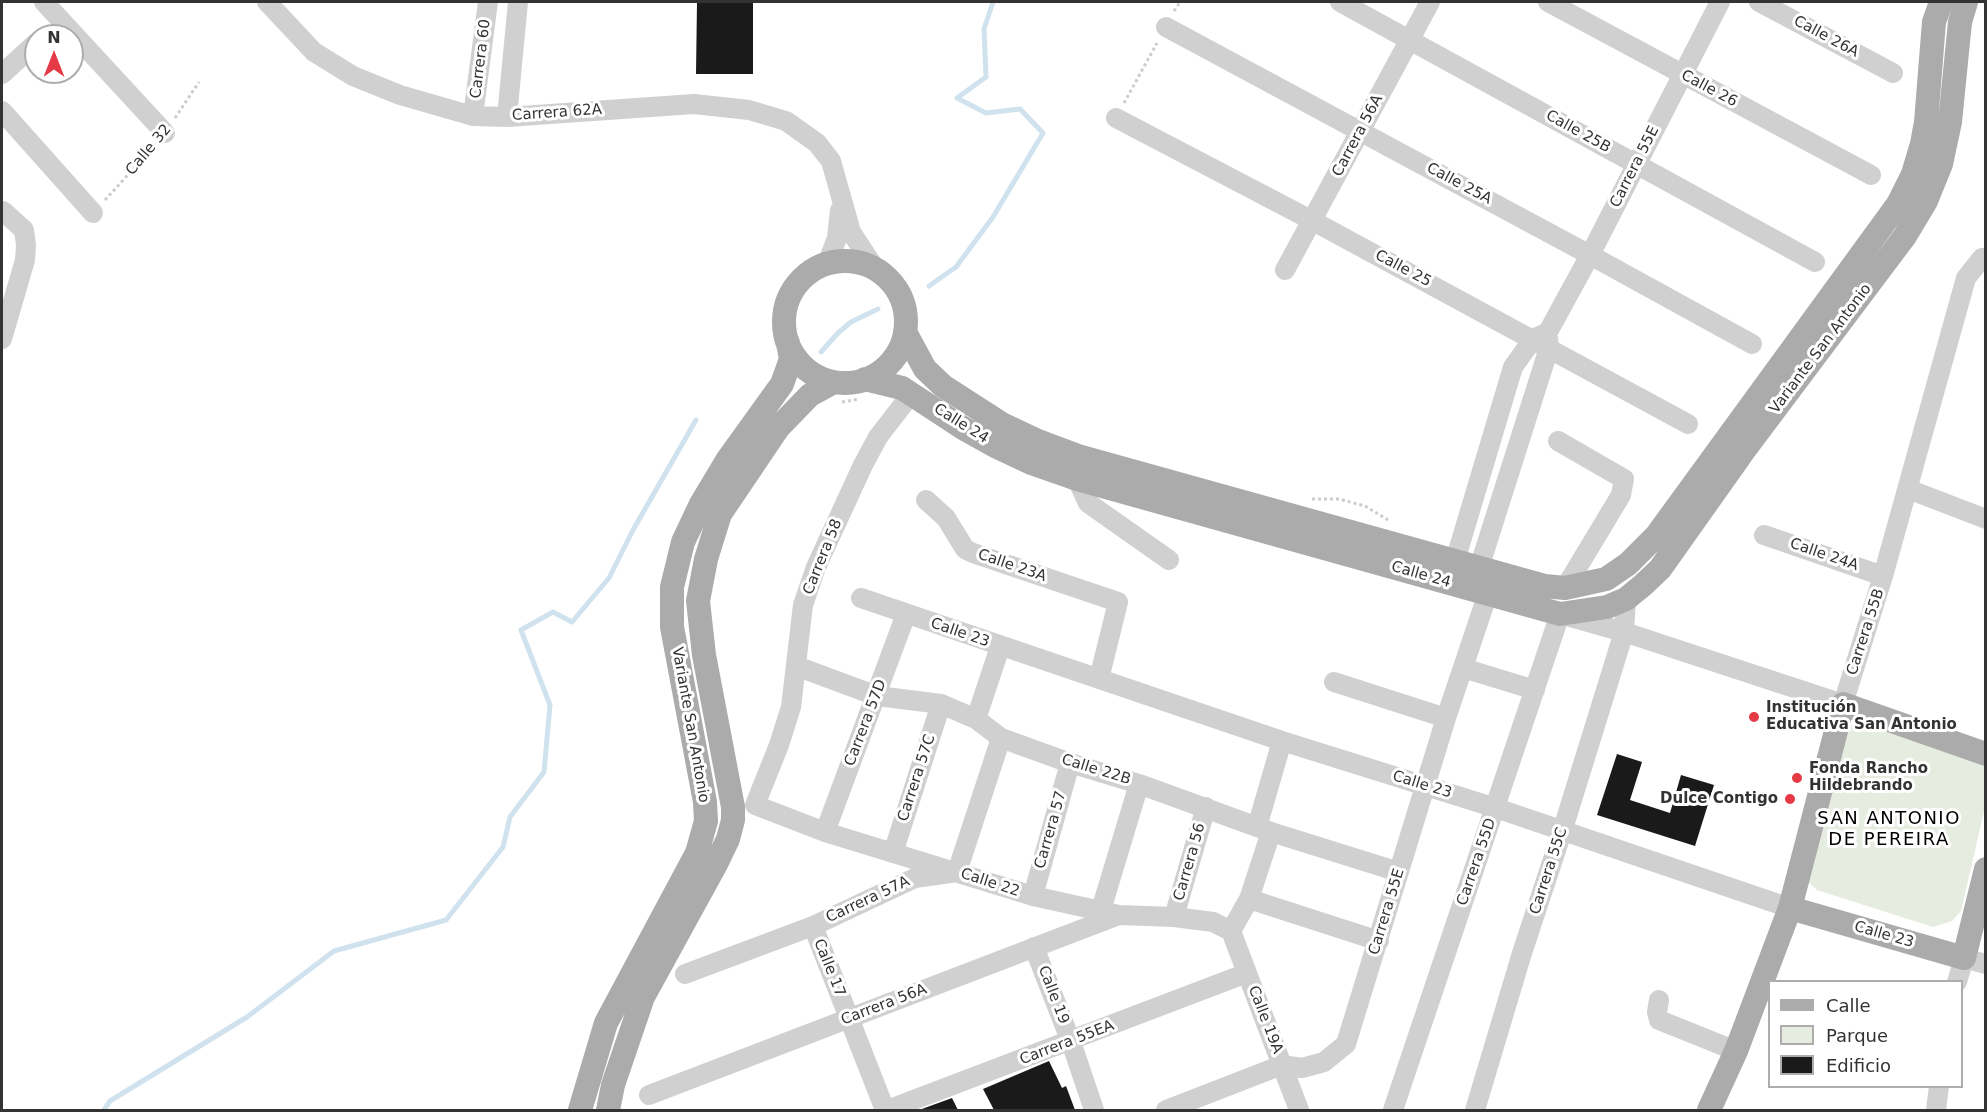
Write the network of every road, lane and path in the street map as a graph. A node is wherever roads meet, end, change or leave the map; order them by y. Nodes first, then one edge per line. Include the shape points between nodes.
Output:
1 (44, 2) edge
2 (267, 2) edge
3 (488, 2) edge
4 (518, 2) edge
5 (1180, 2) edge
6 (1340, 2) edge
7 (1430, 2) edge
8 (1548, 2) edge
9 (1720, 2) edge
10 (1759, 2) edge
11 (1941, 2) edge
12 (1966, 2) edge
13 (62, 20) junction
14 (58, 24) edge
15 (1166, 27) junction
16 (1410, 40) junction
17 (24, 54) edge
18 (1893, 73) dead end
19 (2, 74) edge
20 (1683, 75) junction
21 (199, 82) dead end
22 (2, 111) edge
23 (473, 116) junction
24 (507, 117) junction
25 (1116, 118) joint
26 (1361, 131) junction
27 (165, 133) junction
28 (1637, 164) junction
29 (1871, 175) dead end
30 (840, 193) junction
31 (3, 211) edge
32 (93, 213) joint
33 (1312, 221) junction
34 (1590, 255) junction
35 (1986, 258) edge
36 (1815, 262) dead end
37 (827, 264) junction
38 (876, 270) junction
39 (1285, 270) dead end
40 (905, 332) junction
41 (2, 339) edge
42 (1543, 340) junction
43 (788, 344) junction
44 (1752, 344) dead end
45 (865, 379) junction
46 (834, 382) junction
47 (912, 393) junction
48 (1688, 424) dead end
49 (1558, 441) dead end
50 (1077, 479) junction
51 (1908, 489) junction
52 (926, 500) dead end
53 (1986, 519) edge
54 (1764, 535) dead end
55 (1169, 560) dead end
56 (1455, 561) junction
57 (1479, 568) junction
58 (1883, 576) junction
59 (1565, 588) junction
60 (1488, 593) junction
61 (861, 598) dead end
62 (1626, 598) junction
63 (906, 614) junction
64 (1560, 614) junction
65 (1624, 632) junction
66 (1000, 647) junction
67 (796, 666) junction
68 (1463, 668) junction
69 (1099, 680) junction
70 (1334, 682) dead end
71 (1535, 690) junction
72 (877, 696) junction
73 (941, 704) junction
74 (1843, 704) junction
75 (1446, 718) junction
76 (976, 719) junction
77 (1001, 738) junction
78 (1282, 741) junction
79 (1986, 754) edge
80 (1070, 763) junction
81 (1138, 784) junction
82 (1425, 786) junction
83 (755, 806) joint
84 (1206, 807) junction
85 (1496, 808) junction
86 (1264, 829) junction
87 (825, 831) junction
88 (1562, 832) junction
89 (892, 853) junction
90 (1986, 869) edge
91 (957, 872) junction
92 (1400, 872) junction
93 (1033, 896) junction
94 (1249, 899) junction
95 (1790, 908) junction
96 (1110, 912) junction
97 (1174, 917) junction
98 (813, 926) junction
99 (1231, 931) junction
100 (1378, 940) junction
101 (1034, 947) junction
102 (1975, 961) edge
103 (1247, 973) junction
104 (685, 975) dead end
105 (1959, 980) edge
106 (1659, 1000) dead end
107 (849, 1019) junction
108 (1071, 1042) junction
109 (1736, 1051) junction
110 (1282, 1065) junction
111 (1939, 1088) edge
112 (650, 1095) dead end
113 (580, 1110) edge
114 (608, 1110) edge
115 (886, 1110) edge
116 (1094, 1110) edge
117 (1166, 1110) edge
118 (1299, 1110) edge
119 (1393, 1110) edge
120 (1475, 1110) edge
121 (1709, 1110) edge
122 (1936, 1110) edge

1 - 13 street
2 - 23 street, Carrera 62A via 315,52 353,76 400,95
3 - 23 street, Carrera 60
4 - 24 street, Carrera 60
5 - 15 path
6 - 16 street, Calle 25B
7 - 16 street, Carrera 56A
8 - 20 street, Calle 26
9 - 20 street, Carrera 55E
10 - 18 street, Calle 26A
11 - 59 main road, Variante San Antonio via 1935,22 1922,144 1898,204 1656,536 1628,564 1605,579
12 - 62 main road, Variante San Antonio via 1958,34 1950,122 1941,164 1926,201 1905,236 1660,569
13 - 14 street
13 - 27 street
15 - 25 path
15 - 26 street, Calle 25A
16 - 26 street, Carrera 56A
16 - 28 street, Calle 25B
17 - 19 street
20 - 28 street, Carrera 55E
20 - 29 street, Calle 26
21 - 27 path, Calle 32
22 - 32 street
23 - 24 street, Carrera 62A
24 - 30 street, Carrera 62A via 694,104 749,110 786,121 817,143 831,161
25 - 33 street, Calle 25
26 - 33 street, Carrera 56A
26 - 34 street, Calle 25A
27 - 32 path, Calle 32
28 - 34 street, Carrera 55E
28 - 36 street, Calle 25B
30 - 37 street, Carrera 62A via 837,238
30 - 38 street, Carrera 62A via 851,232
31 - 41 street via 24,231 26,261
33 - 39 street, Carrera 56A
33 - 42 street, Calle 25
34 - 42 street, Carrera 55E
34 - 44 street, Calle 25A
35 - 51 street, Carrera 55B via 1966,278
37 - 38 main road, Variante San Antonio via 852,262
37 - 43 main road, Variante San Antonio via 805,276 790,296 784,319
38 - 40 main road, Variante San Antonio via 888,279 903,303
40 - 45 main road, Variante San Antonio via 892,361
40 - 56 main road, Calle 24 via 925,369 943,386 1002,424 1038,441 1107,464
42 - 48 street, Calle 25
42 - 56 street, Carrera 55E via 1513,367
42 - 57 street, Carrera 55E
43 - 46 main road via 806,369
43 - 113 main road, Variante San Antonio via 791,359 782,384 723,468 683,542 672,587 672,627 706,821 697,853 606,1023
45 - 46 main road, Variante San Antonio
45 - 47 main road, Calle 24
46 - 114 main road, Variante San Antonio via 810,395 778,428 720,514 706,559 698,600 733,820 716,864 643,997
47 - 50 main road, Calle 24 via 997,447
47 - 67 street, Carrera 58 via 862,465 816,567 803,605
49 - 59 street via 1624,479 1621,495
50 - 55 street via 1088,502
50 - 60 main road, Calle 24
51 - 53 street
51 - 58 street, Carrera 55B
52 - 69 street, Calle 23A via 946,518 965,549 1118,602
54 - 58 street, Calle 24A
56 - 57 main road, Calle 24
57 - 59 main road, Calle 24
58 - 74 street, Carrera 55B
60 - 64 main road, Calle 24
60 - 68 street, Carrera 55E
61 - 63 street, Calle 23
62 - 64 main road, Variante San Antonio via 1607,607
62 - 65 street, Carrera 55C
63 - 66 street, Calle 23
63 - 72 street, Carrera 57D
64 - 65 street, Calle 24
64 - 71 street, Carrera 55D
65 - 74 street, Calle 24
65 - 88 street, Carrera 55C
66 - 69 street, Calle 23
66 - 76 street
67 - 72 street, Calle 22B
67 - 83 street, Carrera 58 via 791,707
68 - 71 street
68 - 75 street, Carrera 55E
69 - 78 street, Calle 23
70 - 75 street
71 - 85 street, Carrera 55D
72 - 73 street, Calle 22B
72 - 87 street, Carrera 57D
73 - 76 street, Calle 22B
73 - 89 street, Carrera 57C
74 - 79 main road, Calle 24
74 - 95 main road, Carrera 55B
75 - 82 street, Carrera 55E
76 - 77 street, Calle 22B
77 - 80 street, Calle 22B
77 - 91 street
78 - 82 street, Calle 23
78 - 86 street
80 - 81 street, Calle 22B
80 - 93 street, Carrera 57
81 - 84 street, Calle 22B
81 - 96 street
82 - 85 street, Calle 23
82 - 92 street, Carrera 55E
83 - 87 street, Calle 22
84 - 86 street, Calle 22B
84 - 97 street, Carrera 56
85 - 88 street, Calle 23
85 - 119 street, Carrera 55D
86 - 92 street, Calle 22B
86 - 94 street
87 - 89 street, Calle 22
88 - 95 street, Calle 23
88 - 120 street, Carrera 55C
89 - 91 street, Calle 22
90 - 102 main road
91 - 93 street, Calle 22
91 - 98 street, Carrera 57A via 915,878
92 - 100 street, Carrera 55E
93 - 96 street, Calle 22
94 - 99 street
94 - 100 street
95 - 102 main road, Calle 23
95 - 109 main road, Carrera 55B
96 - 97 street, Calle 22
96 - 101 street, Carrera 56A
97 - 99 street, Calle 22 via 1213,922
98 - 104 street, Carrera 57A
98 - 107 street, Calle 17
99 - 103 street, Calle 19A
100 - 110 street, Carrera 55E via 1346,1044 1324,1062 1302,1068
101 - 107 street, Carrera 56A
101 - 108 street, Calle 19
102 - 105 street
103 - 108 street, Carrera 55EA
103 - 110 street, Calle 19A
106 - 109 street via 1659,1020
107 - 112 street, Carrera 56A
107 - 115 street, Calle 17
108 - 115 street, Carrera 55EA
108 - 116 street, Calle 19
109 - 121 main road, Carrera 55B
110 - 117 street, Carrera 55E
110 - 118 street, Calle 19A
111 - 122 street

